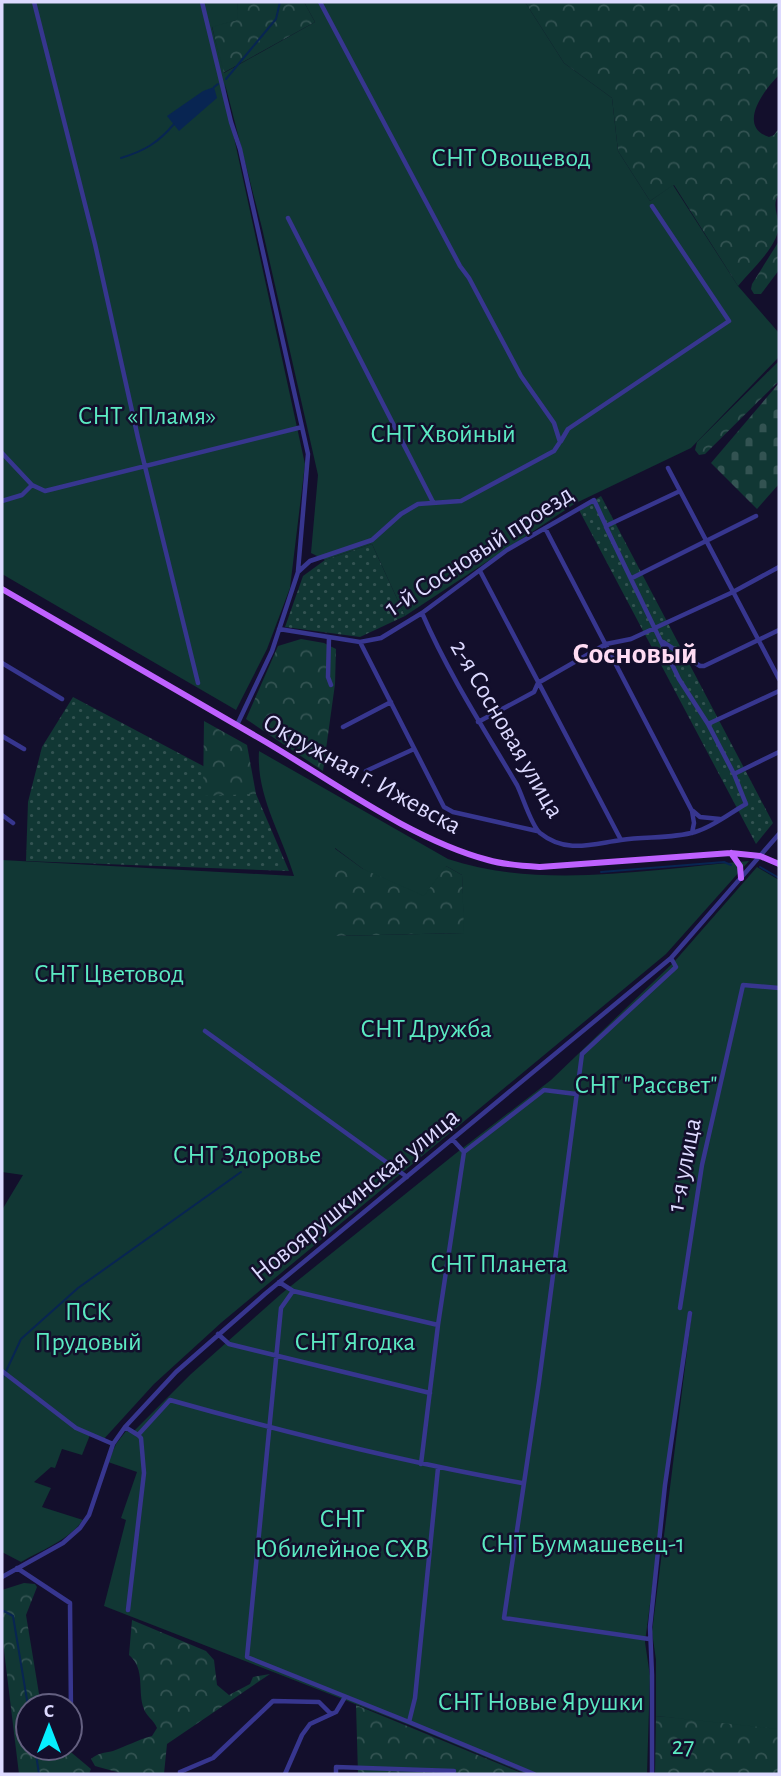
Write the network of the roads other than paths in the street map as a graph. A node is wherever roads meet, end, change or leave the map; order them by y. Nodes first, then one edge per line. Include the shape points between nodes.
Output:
1 (34, 2) edge
2 (202, 2) edge
3 (320, 2) edge
4 (652, 206) dead end
5 (288, 218) dead end
6 (302, 427) junction
7 (561, 442) junction
8 (2, 453) edge
9 (145, 467) junction
10 (668, 468) dead end
11 (32, 485) junction
12 (680, 491) junction
13 (2, 501) edge
14 (433, 502) junction
15 (756, 516) dead end
16 (606, 526) junction
17 (545, 528) junction
18 (706, 541) junction
19 (779, 567) edge
20 (480, 571) junction
21 (298, 572) junction
22 (631, 578) junction
23 (2, 589) edge
24 (733, 592) junction
25 (422, 613) junction
26 (655, 628) junction
27 (279, 629) junction
28 (779, 630) edge
29 (329, 637) junction
30 (759, 640) junction
31 (360, 642) junction
32 (662, 642) junction
33 (606, 645) junction
34 (2, 665) edge
35 (779, 678) edge
36 (538, 682) junction
37 (198, 683) dead end
38 (331, 685) dead end
39 (779, 691) edge
40 (62, 699) dead end
41 (391, 702) junction
42 (478, 722) junction
43 (708, 724) junction
44 (237, 725) junction
45 (343, 727) dead end
46 (2, 736) edge
47 (414, 748) junction
48 (24, 749) dead end
49 (779, 752) edge
50 (366, 771) dead end
51 (734, 774) junction
52 (692, 811) junction
53 (2, 815) edge
54 (722, 819) junction
55 (13, 823) dead end
56 (538, 831) junction
57 (692, 833) junction
58 (779, 834) edge
59 (621, 839) junction
60 (732, 853) junction
61 (760, 856) junction
62 (779, 864) edge
63 (741, 878) junction
64 (671, 958) junction
65 (779, 988) edge
66 (205, 1031) dead end
67 (576, 1094) junction
68 (453, 1140) junction
69 (464, 1152) junction
70 (407, 1177) junction
71 (279, 1282) junction
72 (293, 1291) junction
73 (680, 1308) dead end
74 (690, 1312) dead end
75 (438, 1325) junction
76 (218, 1334) junction
77 (276, 1356) junction
78 (2, 1370) edge
79 (430, 1393) junction
80 (125, 1427) junction
81 (269, 1428) junction
82 (138, 1435) junction
83 (113, 1444) junction
84 (421, 1464) junction
85 (438, 1468) junction
86 (523, 1483) junction
87 (17, 1568) junction
88 (2, 1577) edge
89 (128, 1610) dead end
90 (649, 1639) junction
91 (71, 1692) edge
92 (345, 1697) junction
93 (331, 1714) junction
94 (409, 1722) junction
95 (454, 1771) dead end
96 (181, 1774) edge
97 (285, 1774) edge
98 (337, 1774) edge
99 (534, 1774) edge
100 (652, 1774) edge

1 - 9 street
2 - 6 street
3 - 7 street via 460,267
4 - 7 street via 729,321 568,429
5 - 14 street
6 - 9 street
6 - 21 street via 308,454
7 - 14 street via 554,451 461,501
8 - 11 street
9 - 11 street via 45,491
9 - 37 street
10 - 12 street
11 - 13 street via 22,495
12 - 16 street, 1-й Сосновый проезд
12 - 18 street
14 - 21 street via 401,514 372,540 310,561
15 - 18 street
16 - 17 street, 1-й Сосновый проезд via 594,500
16 - 22 street
17 - 20 street, 1-й Сосновый проезд
17 - 33 street
18 - 22 street
18 - 24 street
19 - 24 street
20 - 25 street, 1-й Сосновый проезд
20 - 36 street
21 - 27 street
22 - 26 street
23 - 44 main road, Окружная г. Ижевска
24 - 26 street
24 - 30 street
25 - 31 street, 1-й Сосновый проезд via 381,638
25 - 42 street, 2-я Сосновая улица
26 - 32 street
26 - 33 street
27 - 29 street
27 - 44 street
28 - 30 street
29 - 31 street
29 - 38 street
30 - 32 street via 704,666
30 - 35 street
31 - 41 street
32 - 43 street
33 - 36 street
33 - 52 street
34 - 40 street
36 - 42 street via 534,692
36 - 59 street
39 - 43 street
41 - 45 street
41 - 47 street
42 - 56 street, 2-я Сосновая улица
43 - 51 street
44 - 60 main road, Окружная г. Ижевска via 417,832 488,860 540,867
46 - 48 street
47 - 50 street
47 - 56 street via 448,810
49 - 51 street
51 - 54 street via 746,804
52 - 54 street
52 - 57 street
53 - 55 street
54 - 57 street
56 - 59 street, 2-я Сосновая улица via 575,846
57 - 59 street
58 - 61 street, Новоярушкинская улица
60 - 61 main road, Окружная г. Ижевска
60 - 63 main road
61 - 62 main road, Окружная г. Ижевска
61 - 63 street, Новоярушкинская улица
63 - 64 street, Новоярушкинская улица
64 - 67 street via 676,967 582,1054
64 - 68 street, Новоярушкинская улица
65 - 73 street, 1-я улица via 743,985 702,1165
66 - 70 street
67 - 69 street via 544,1090
67 - 86 street
68 - 69 street
68 - 70 street, Новоярушкинская улица
69 - 75 street
70 - 71 street, Новоярушкинская улица
71 - 72 street
71 - 76 street, Новоярушкинская улица
72 - 75 street
72 - 77 street via 281,1308
74 - 90 street via 663,1495
75 - 79 street
76 - 77 street via 229,1344
76 - 80 street, Новоярушкинская улица
77 - 79 street
77 - 81 street
78 - 83 street via 76,1428
79 - 84 street
80 - 82 street
80 - 83 street, Новоярушкинская улица
81 - 82 street via 170,1400
81 - 84 street
81 - 92 street via 247,1657
82 - 89 street via 144,1473
83 - 87 street, Новоярушкинская улица via 89,1515 80,1528
84 - 85 street
85 - 86 street
85 - 94 street
86 - 90 street via 504,1618
87 - 88 street, Новоярушкинская улица
87 - 91 street via 69,1603
90 - 100 street
92 - 93 street
92 - 94 street
93 - 96 street via 319,1702 273,1701 213,1758
93 - 97 street via 310,1724
94 - 99 street
95 - 98 street via 337,1767

